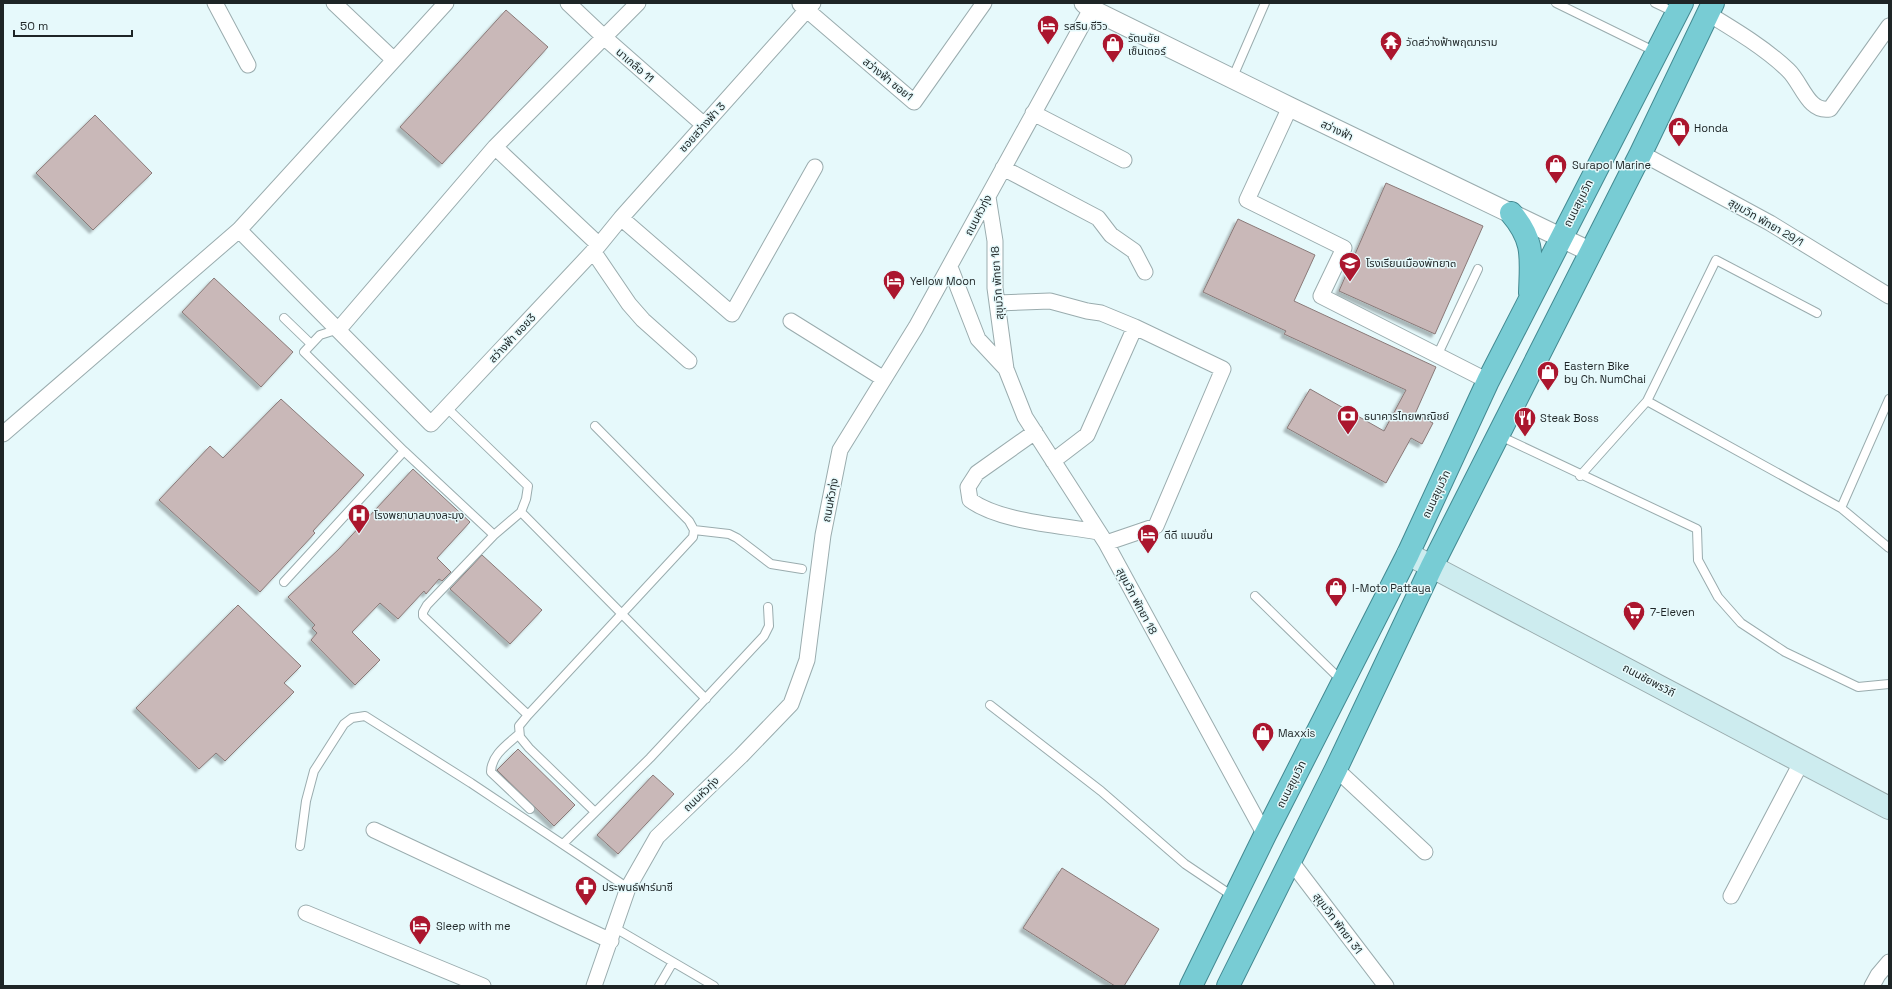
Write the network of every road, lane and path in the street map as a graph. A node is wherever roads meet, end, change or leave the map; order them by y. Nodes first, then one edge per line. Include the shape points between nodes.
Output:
1 (215, 3) edge
2 (334, 3) edge
3 (446, 3) edge
4 (568, 3) edge
5 (638, 3) edge
6 (984, 3) edge
7 (1265, 3) edge
8 (1556, 3) edge
9 (1655, 3) edge
10 (806, 5) edge
11 (1088, 6) edge
12 (1680, 8) edge
13 (1710, 8) edge
14 (1889, 26) edge
15 (604, 38) junction
16 (1657, 52) junction
17 (394, 60) junction
18 (248, 65) dead end
19 (1232, 79) junction
20 (1290, 108) junction
21 (1033, 113) junction
22 (704, 125) junction
23 (495, 147) junction
24 (1641, 153) junction
25 (1124, 160) dead end
26 (815, 167) dead end
27 (1003, 168) junction
28 (988, 197) junction
29 (1511, 212) junction
30 (621, 218) junction
31 (239, 230) junction
32 (1561, 237) junction
33 (596, 248) junction
34 (1591, 252) junction
35 (950, 267) junction
36 (1478, 269) dead end
37 (1146, 272) dead end
38 (1889, 296) edge
39 (1530, 298) junction
40 (997, 303) junction
41 (1817, 313) dead end
42 (284, 318) dead end
43 (790, 321) dead end
44 (1135, 327) junction
45 (339, 329) junction
46 (311, 344) junction
47 (1437, 356) junction
48 (689, 361) dead end
49 (1006, 369) junction
50 (884, 379) junction
51 (1488, 381) junction
52 (1889, 399) edge
53 (1647, 401) junction
54 (447, 408) junction
55 (595, 426) dead end
56 (1035, 432) junction
57 (3, 434) edge
58 (1499, 436) junction
59 (404, 451) junction
60 (1053, 461) junction
61 (1580, 476) junction
62 (1841, 508) junction
63 (521, 512) junction
64 (694, 530) junction
65 (494, 535) junction
66 (1102, 537) junction
67 (1889, 548) edge
68 (1408, 554) junction
69 (1432, 566) junction
70 (802, 569) dead end
71 (284, 582) dead end
72 (1255, 596) dead end
73 (768, 607) dead end
74 (622, 615) junction
75 (1343, 681) junction
76 (1889, 684) edge
77 (706, 699) junction
78 (990, 705) dead end
79 (528, 715) junction
80 (519, 734) junction
81 (1802, 761) junction
82 (1336, 769) junction
83 (1889, 808) edge
84 (530, 809) dead end
85 (595, 812) junction
86 (374, 830) dead end
87 (1265, 836) junction
88 (563, 844) junction
89 (300, 846) dead end
90 (1425, 852) dead end
91 (1290, 860) junction
92 (628, 888) junction
93 (1731, 896) dead end
94 (1235, 898) junction
95 (306, 913) dead end
96 (613, 934) junction
97 (673, 962) junction
98 (1889, 962) edge
99 (483, 986) edge
100 (594, 986) edge
101 (659, 986) edge
102 (714, 986) edge
103 (1191, 986) edge
104 (1228, 986) edge
105 (1386, 986) edge
106 (1872, 986) edge

1 - 18 street
2 - 17 street
3 - 17 street
4 - 15 street, นาเกลือ 11
5 - 15 street
6 - 10 street, สว่างฟ้า ซอย1 via 914,102
7 - 19 lane
8 - 16 lane
9 - 12 lane
10 - 22 street, ซอยสว่างฟ้า 3
11 - 19 street, สว่างฟ้า
11 - 21 street, ถนนหัวทุ่ง
12 - 16 highway, ถนนสุขุมวิท
13 - 14 street via 1789,70 1814,106 1822,110 1830,109
13 - 24 highway
15 - 22 street, นาเกลือ 11
15 - 23 street
16 - 32 highway, ถนนสุขุมวิท
17 - 31 street
19 - 20 street, สว่างฟ้า
20 - 29 street, สว่างฟ้า
20 - 47 street via 1246,200 1344,248 1321,296
21 - 25 street
21 - 27 street, ถนนหัวทุ่ง
22 - 30 street, ซอยสว่างฟ้า 3
23 - 33 street
23 - 45 street
24 - 34 highway
24 - 38 street, สุขุมวิท พัทยา 29/1 via 1770,223
26 - 30 street via 732,314
27 - 28 street, ถนนหัวทุ่ง
27 - 37 street via 1098,218 1111,235 1134,252
28 - 35 street, ถนนหัวทุ่ง
28 - 40 street, สุขุมวิท พัทยา 18 via 995,241
29 - 32 street, สว่างฟ้า
29 - 39 highway via 1522,226 1530,243
30 - 33 street, ซอยสว่างฟ้า 3
31 - 45 street
31 - 57 street
32 - 34 street, สว่างฟ้า
32 - 39 highway, ถนนสุขุมวิท
33 - 48 street via 629,304
33 - 54 street, สว่างฟ้า ซอย3
34 - 58 highway
35 - 49 street, สุขุมวิท พัทยา 18 via 978,339
35 - 50 street, ถนนหัวทุ่ง
36 - 47 lane
39 - 51 highway, ถนนสุขุมวิท
40 - 44 street via 1050,301 1102,313
40 - 49 street, สุขุมวิท พัทยา 18
41 - 53 lane via 1716,260
42 - 46 lane
43 - 50 street
44 - 60 street via 1087,435
44 - 66 street via 1223,369 1156,526
45 - 46 lane via 320,335
45 - 54 street, สว่างฟ้า ซอย3 via 431,424
46 - 59 lane via 304,352
47 - 51 street
49 - 56 street, สุขุมวิท พัทยา 18 via 1025,417
50 - 92 street, ถนนหัวทุ่ง via 840,450 823,535 807,660 792,704 657,837
51 - 68 highway, ถนนสุขุมวิท
52 - 62 lane
53 - 61 lane
53 - 62 lane
54 - 63 lane via 528,486
55 - 64 lane via 689,520
56 - 60 street, สุขุมวิท พัทยา 18
56 - 66 street via 976,474 968,487 970,500 981,508 1003,516
58 - 61 lane
58 - 69 highway
59 - 65 lane
59 - 71 lane
60 - 66 street, สุขุมวิท พัทยา 18
61 - 76 lane via 1696,530 1698,560 1718,597 1741,623 1785,652 1858,687
62 - 67 lane
63 - 65 lane
63 - 74 lane
64 - 70 lane via 729,534 771,564
64 - 74 lane via 689,544
65 - 79 lane via 427,605 423,616
66 - 87 street, สุขุมวิท พัทยา 18
68 - 69 main road, ถนนชัยพรวิถี
68 - 75 highway, ถนนสุขุมวิท
69 - 81 main road, ถนนชัยพรวิถี
69 - 82 highway
72 - 75 lane
73 - 77 lane via 768,631
74 - 77 lane
74 - 79 lane
75 - 87 highway, ถนนสุขุมวิท
77 - 85 lane
78 - 94 lane via 1101,791 1185,864
79 - 80 lane via 519,726
80 - 84 lane via 492,762 491,772
80 - 85 lane via 529,748
81 - 83 main road, ถนนชัยพรวิถี
81 - 93 street
82 - 90 street
82 - 91 highway
85 - 88 lane
86 - 96 street
87 - 94 highway, ถนนสุขุมวิท
88 - 89 lane via 374,720 358,715 344,724 314,771 306,801
88 - 92 lane
91 - 104 highway
91 - 105 street, สุขุมวิท พัทยา 31
92 - 96 street, ถนนหัวทุ่ง
94 - 103 highway, ถนนสุขุมวิท
95 - 99 street
96 - 97 lane
96 - 100 street, ถนนหัวทุ่ง
97 - 101 lane
97 - 102 lane
98 - 106 street

